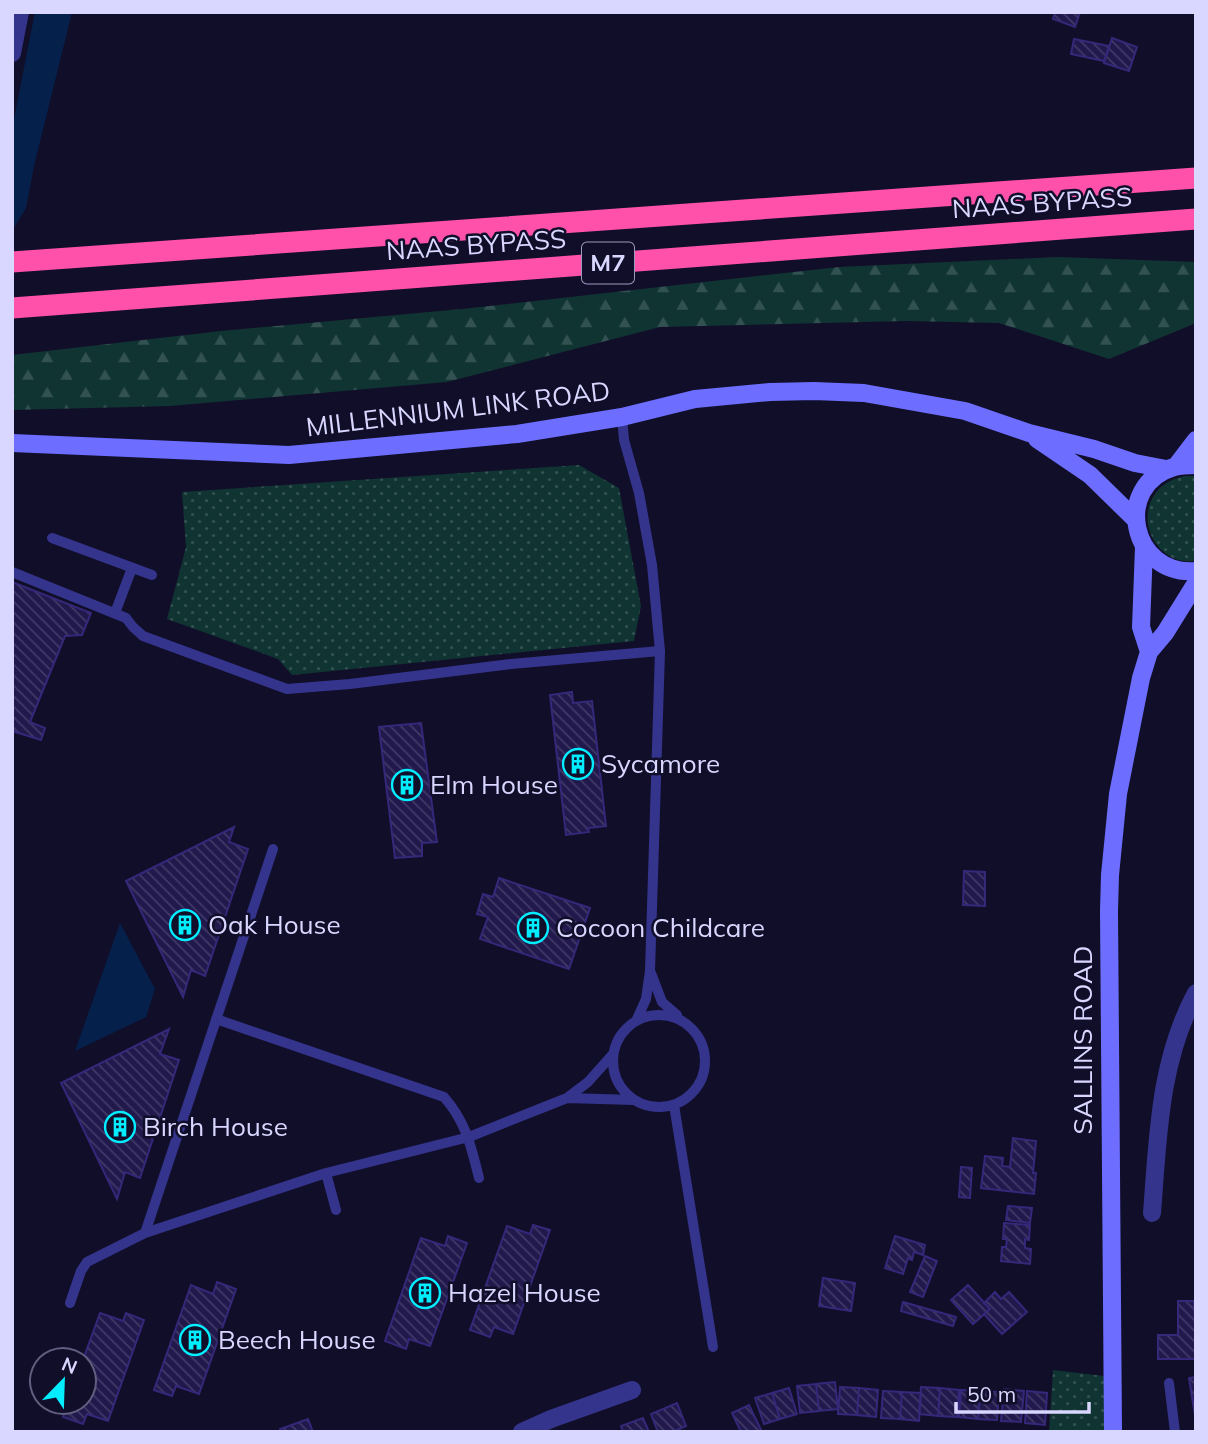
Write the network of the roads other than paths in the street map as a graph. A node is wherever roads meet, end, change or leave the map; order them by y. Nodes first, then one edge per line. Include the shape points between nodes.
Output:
1 (20, 12) edge
2 (12, 53) edge
3 (1196, 178) edge
4 (1196, 219) edge
5 (23, 262) edge
6 (17, 307) edge
7 (622, 417) junction
8 (1029, 433) junction
9 (1196, 440) edge
10 (12, 443) edge
11 (1196, 465) edge
12 (1172, 468) junction
13 (1135, 519) junction
14 (52, 538) dead end
15 (1143, 547) junction
16 (132, 568) junction
17 (1196, 571) edge
18 (12, 572) edge
19 (152, 575) dead end
20 (1196, 583) edge
21 (115, 613) junction
22 (660, 652) junction
23 (1149, 652) junction
24 (273, 849) dead end
25 (650, 971) junction
26 (1196, 993) edge
27 (216, 1019) junction
28 (637, 1019) junction
29 (682, 1020) junction
30 (613, 1054) junction
31 (567, 1097) junction
32 (634, 1100) junction
33 (674, 1105) junction
34 (469, 1137) junction
35 (326, 1172) junction
36 (479, 1178) dead end
37 (336, 1210) dead end
38 (1152, 1213) dead end
39 (145, 1233) junction
40 (70, 1303) dead end
41 (713, 1347) dead end
42 (1169, 1383) dead end
43 (632, 1390) dead end
44 (522, 1432) edge
45 (1113, 1432) edge
46 (1175, 1432) edge

1 - 2 street
3 - 5 highway, NAAS BYPASS / M7
4 - 6 highway, NAAS BYPASS / M7
7 - 8 main road, MILLENNIUM LINK ROAD via 695,399 770,392 864,393 955,409
7 - 10 main road, MILLENNIUM LINK ROAD via 517,434 289,455
7 - 22 lane via 652,565
8 - 12 main road, MILLENNIUM LINK ROAD via 1135,463
8 - 13 main road, MILLENNIUM LINK ROAD via 1090,475
9 - 12 main road
11 - 12 main road, MILLENNIUM LINK ROAD
12 - 13 main road via 1153,478 1143,490
13 - 15 main road, SALLINS ROAD
14 - 16 lane
15 - 17 main road via 1170,568
15 - 23 main road, SALLINS ROAD via 1141,627
16 - 19 lane
16 - 21 lane
18 - 21 lane
20 - 23 main road, SALLINS ROAD
21 - 22 lane via 143,636 287,689
22 - 25 lane
23 - 45 main road, SALLINS ROAD via 1118,794 1110,875
24 - 27 lane
25 - 28 lane
25 - 29 lane via 662,1002
26 - 38 street via 1169,1062
27 - 34 lane via 444,1097 457,1111
27 - 39 lane
28 - 29 lane via 668,1015
28 - 30 lane via 621,1034
29 - 33 lane via 702,1043 704,1073 688,1098
30 - 31 lane
30 - 32 lane via 617,1080
31 - 32 lane
31 - 34 lane
32 - 33 lane via 647,1106
33 - 41 lane
34 - 35 lane
34 - 36 lane
35 - 37 lane
35 - 39 lane
39 - 40 lane via 87,1262
42 - 46 lane
43 - 44 street

